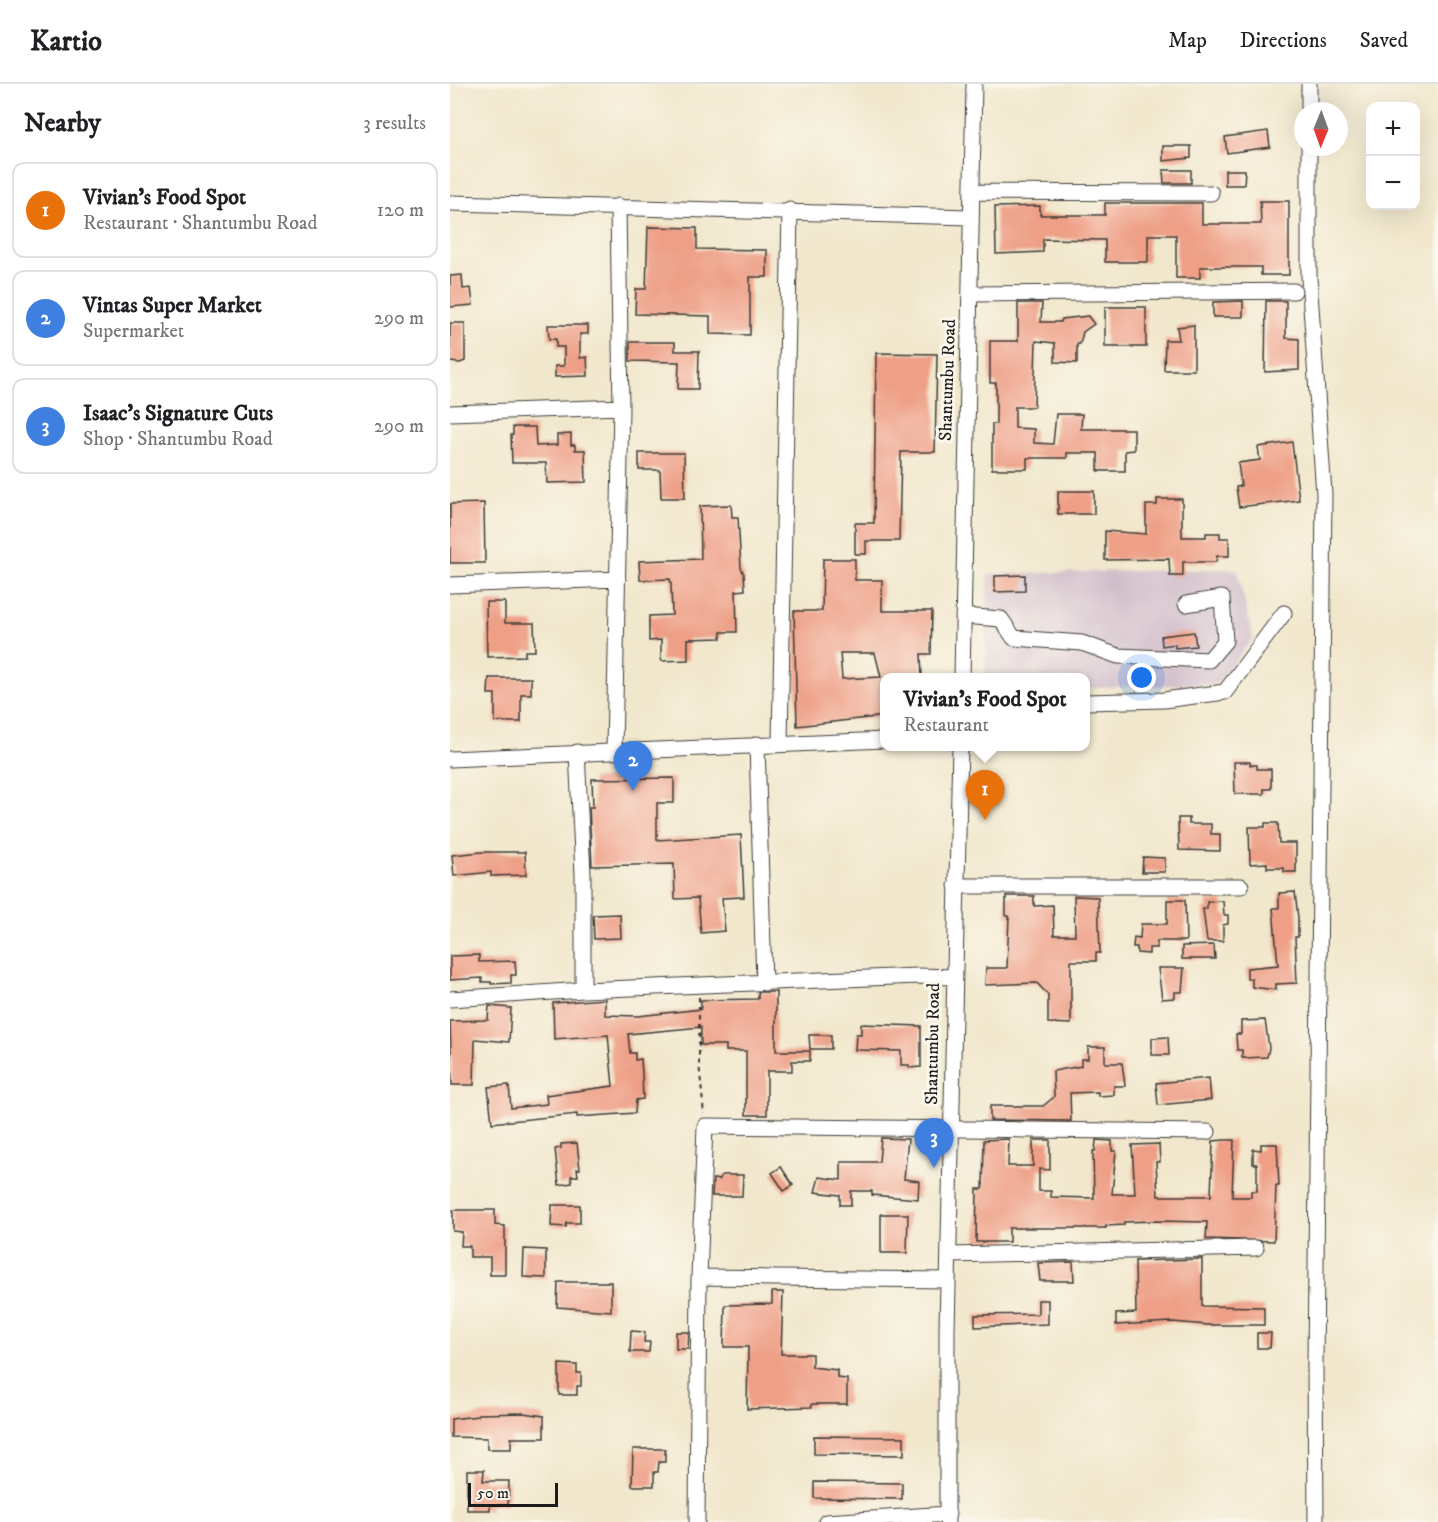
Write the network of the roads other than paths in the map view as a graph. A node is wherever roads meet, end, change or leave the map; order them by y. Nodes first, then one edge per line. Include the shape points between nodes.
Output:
1 (974, 84) edge
2 (1309, 84) edge
3 (1309, 102) edge
4 (1309, 156) edge
5 (973, 192) junction
6 (1211, 193) dead end
7 (450, 203) edge
8 (618, 206) junction
9 (790, 210) junction
10 (971, 217) junction
11 (1294, 291) dead end
12 (970, 294) junction
13 (621, 407) junction
14 (450, 413) edge
15 (618, 579) junction
16 (450, 585) edge
17 (1186, 604) dead end
18 (1284, 614) dead end
19 (963, 616) junction
20 (962, 673) edge
21 (1090, 702) edge
22 (880, 740) edge
23 (757, 744) junction
24 (780, 744) junction
25 (615, 751) junction
26 (960, 751) edge
27 (577, 752) junction
28 (450, 759) edge
29 (956, 886) junction
30 (1241, 886) dead end
31 (954, 977) junction
32 (764, 983) junction
33 (583, 990) junction
34 (450, 999) edge
35 (951, 1129) junction
36 (1208, 1132) dead end
37 (1256, 1248) dead end
38 (950, 1255) junction
39 (699, 1277) junction
40 (948, 1280) junction
41 (947, 1518) edge
42 (697, 1522) edge
43 (826, 1522) edge
44 (1316, 1522) edge

1 - 5 street, Shantumbu Road
2 - 3 street
4 - 44 street via 1309,278 1324,494
5 - 6 street
5 - 10 street, Shantumbu Road
7 - 8 street
8 - 9 street
8 - 13 street
9 - 10 street
9 - 24 street
10 - 12 street, Shantumbu Road
11 - 12 street
12 - 19 street, Shantumbu Road
13 - 14 street
13 - 15 street
15 - 16 street
15 - 25 street
17 - 19 street via 1222,598 1225,641 1209,660 1118,656 1082,643 1014,638 1001,619
18 - 21 street via 1225,692 1164,700
19 - 20 street, Shantumbu Road
22 - 24 street
23 - 24 street
23 - 25 street
23 - 32 street
25 - 27 street
26 - 29 street, Shantumbu Road
27 - 28 street
27 - 33 street
29 - 30 street
29 - 31 street, Shantumbu Road
31 - 32 street
31 - 35 street, Shantumbu Road
32 - 33 street
33 - 34 street
35 - 36 street
35 - 38 street, Shantumbu Road
35 - 39 street via 705,1126
37 - 38 street
38 - 40 street, Shantumbu Road
39 - 40 street
39 - 42 street
40 - 41 street, Shantumbu Road
41 - 43 street

